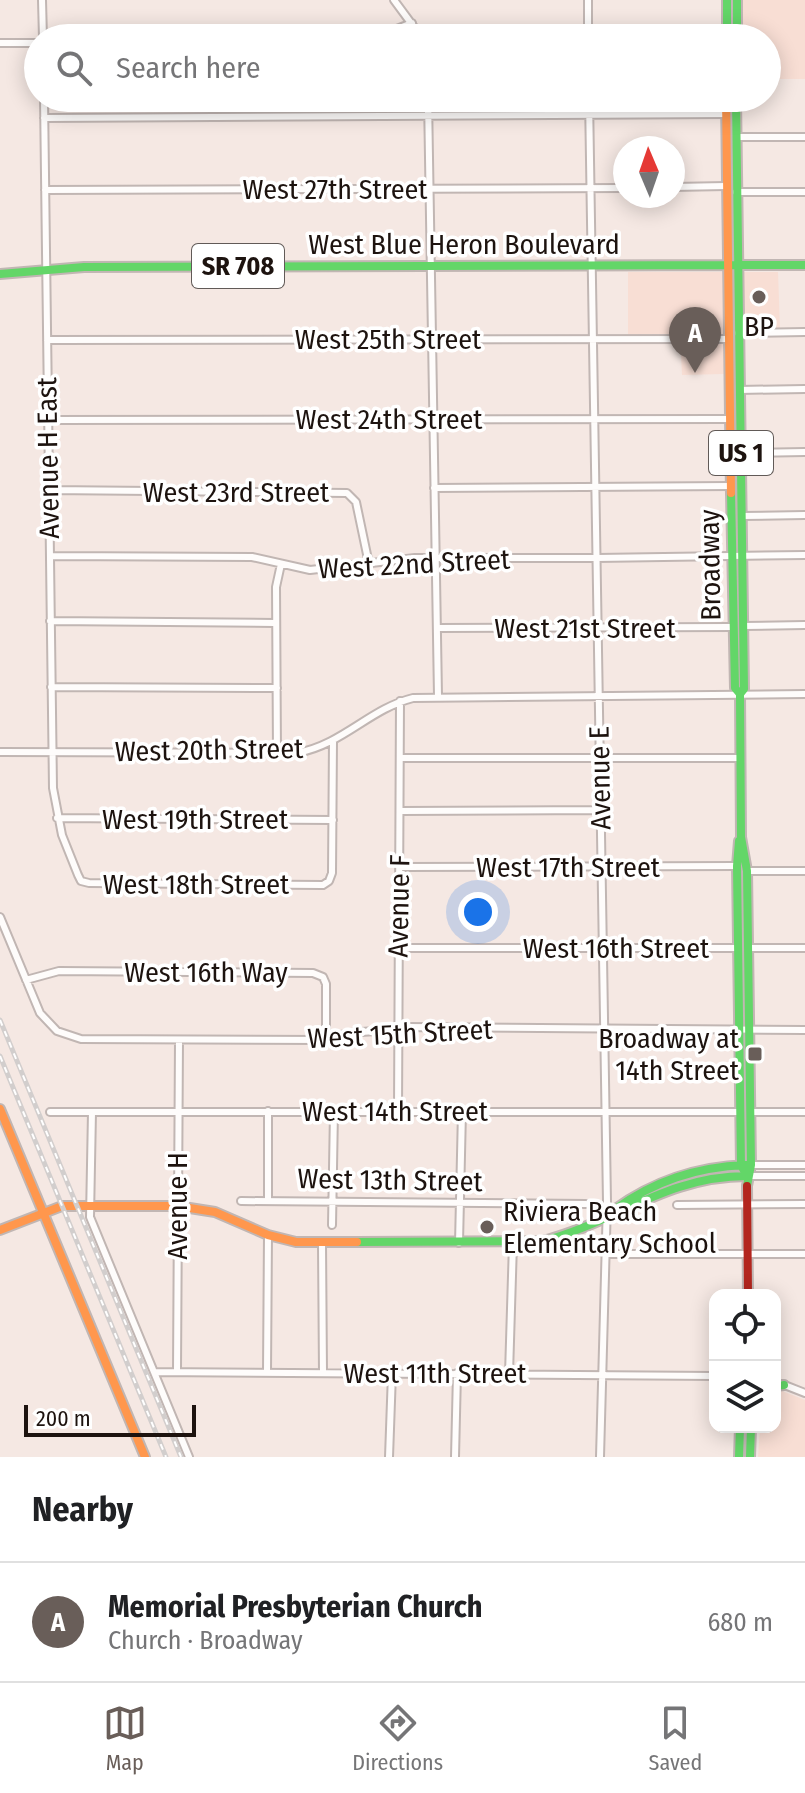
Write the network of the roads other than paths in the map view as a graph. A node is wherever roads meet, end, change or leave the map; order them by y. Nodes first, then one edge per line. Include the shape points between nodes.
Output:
1 (42, 0) edge
2 (394, 0) edge
3 (588, 0) edge
4 (727, 0) edge
5 (737, 0) edge
6 (412, 23) edge
7 (43, 24) edge
8 (588, 24) edge
9 (727, 24) edge
10 (737, 24) edge
11 (0, 43) edge
12 (24, 43) edge
13 (44, 112) edge
14 (428, 112) edge
15 (589, 112) edge
16 (733, 112) edge
17 (726, 114) joint
18 (589, 116) junction
19 (428, 117) junction
20 (44, 118) junction
21 (736, 137) junction
22 (805, 137) edge
23 (726, 186) junction
24 (685, 187) edge
25 (590, 188) junction
26 (613, 188) edge
27 (429, 189) junction
28 (45, 190) junction
29 (736, 192) junction
30 (805, 192) edge
31 (732, 265) junction
32 (805, 265) edge
33 (431, 266) junction
34 (592, 266) junction
35 (46, 269) junction
36 (0, 274) edge
37 (805, 332) edge
38 (738, 333) junction
39 (431, 339) junction
40 (592, 339) junction
41 (728, 339) junction
42 (47, 340) junction
43 (805, 389) edge
44 (739, 390) junction
45 (594, 418) junction
46 (433, 419) junction
47 (730, 419) junction
48 (48, 420) junction
49 (805, 452) edge
50 (741, 453) junction
51 (731, 486) junction
52 (434, 488) junction
53 (595, 489) junction
54 (49, 490) junction
55 (805, 515) edge
56 (742, 516) junction
57 (805, 555) edge
58 (50, 556) junction
59 (732, 556) junction
60 (742, 556) junction
61 (435, 557) junction
62 (597, 558) junction
63 (281, 564) junction
64 (369, 564) junction
65 (50, 621) junction
66 (275, 623) junction
67 (805, 625) edge
68 (744, 626) junction
69 (733, 627) junction
70 (437, 628) junction
71 (598, 628) junction
72 (51, 687) junction
73 (277, 688) junction
74 (740, 694) junction
75 (805, 694) edge
76 (438, 696) junction
77 (599, 696) junction
78 (400, 701) junction
79 (333, 741) junction
80 (0, 752) edge
81 (52, 752) junction
82 (277, 754) junction
83 (401, 758) junction
84 (742, 758) junction
85 (600, 759) junction
86 (601, 810) junction
87 (400, 811) junction
88 (57, 818) junction
89 (333, 820) junction
90 (741, 837) junction
91 (737, 866) junction
92 (400, 867) junction
93 (602, 867) junction
94 (747, 871) junction
95 (805, 871) edge
96 (0, 917) edge
97 (399, 948) junction
98 (603, 948) junction
99 (738, 948) junction
100 (748, 948) junction
101 (805, 948) edge
102 (26, 980) junction
103 (399, 1029) junction
104 (604, 1029) junction
105 (739, 1029) junction
106 (749, 1029) junction
107 (805, 1030) edge
108 (179, 1040) junction
109 (326, 1040) junction
110 (0, 1109) edge
111 (268, 1111) junction
112 (334, 1111) junction
113 (398, 1111) junction
114 (462, 1111) junction
115 (605, 1111) junction
116 (50, 1112) dead end
117 (92, 1112) junction
118 (178, 1112) junction
119 (740, 1112) junction
120 (750, 1112) junction
121 (805, 1112) edge
122 (741, 1165) junction
123 (751, 1165) junction
124 (805, 1165) edge
125 (747, 1176) junction
126 (805, 1176) edge
127 (241, 1201) dead end
128 (268, 1201) junction
129 (331, 1203) junction
130 (461, 1203) junction
131 (586, 1204) dead end
132 (805, 1204) edge
133 (89, 1205) junction
134 (677, 1205) dead end
135 (747, 1205) junction
136 (177, 1206) junction
137 (44, 1214) junction
138 (607, 1215) junction
139 (332, 1225) dead end
140 (0, 1230) edge
141 (268, 1235) junction
142 (459, 1243) junction
143 (513, 1243) junction
144 (322, 1244) junction
145 (606, 1254) junction
146 (805, 1254) edge
147 (747, 1255) junction
148 (748, 1289) edge
149 (177, 1371) junction
150 (154, 1372) junction
151 (267, 1372) junction
152 (323, 1373) junction
153 (392, 1373) junction
154 (457, 1373) junction
155 (509, 1374) junction
156 (603, 1375) junction
157 (709, 1376) edge
158 (781, 1385) edge
159 (805, 1393) edge
160 (740, 1433) edge
161 (751, 1433) edge
162 (145, 1457) edge
163 (189, 1457) edge
164 (389, 1457) edge
165 (455, 1457) edge
166 (600, 1457) edge
167 (739, 1457) edge
168 (750, 1457) edge

1 - 7 street
2 - 6 street
3 - 8 street
4 - 9 main road
5 - 10 main road
11 - 12 street
13 - 20 street, Avenue H East
14 - 19 street
15 - 18 street, Avenue E
16 - 21 main road, Broadway / US 1
17 - 18 street
17 - 23 main road, Broadway / US 1
18 - 19 street
18 - 25 street, Avenue E
19 - 20 street
19 - 27 street
20 - 28 street, Avenue H East
21 - 22 street
21 - 29 main road, Broadway / US 1
23 - 24 street
23 - 31 main road, Broadway / US 1
25 - 26 street, West 27th Street
25 - 27 street, West 27th Street
25 - 34 street, Avenue E
27 - 28 street, West 27th Street
27 - 33 street
28 - 35 street, Avenue H East
29 - 30 street
29 - 31 main road, Broadway / US 1
31 - 32 main road, West Blue Heron Boulevard
31 - 34 main road, West Blue Heron Boulevard / SR 708
31 - 38 main road, Broadway / US 1
31 - 41 main road, Broadway / US 1
33 - 34 main road, West Blue Heron Boulevard / SR 708
33 - 35 main road, West Blue Heron Boulevard / SR 708
33 - 39 street
34 - 40 street, Avenue E
35 - 36 main road, West Blue Heron Boulevard / SR 708
35 - 42 street, Avenue H East
37 - 38 street
38 - 44 main road, Broadway / US 1
39 - 40 street, West 25th Street
39 - 42 street, West 25th Street
39 - 46 street
40 - 41 street, West 25th Street
40 - 45 street, Avenue E
41 - 47 main road, Broadway / US 1
42 - 48 street, Avenue H East
43 - 44 street
44 - 50 main road, Broadway / US 1
45 - 46 street, West 24th Street
45 - 47 street, West 24th Street
45 - 53 street, Avenue E
46 - 48 street, West 24th Street
46 - 52 street
47 - 51 main road, Broadway / US 1
48 - 54 street, Avenue H East
49 - 50 street
50 - 56 main road, Broadway / US 1
51 - 53 street
51 - 59 main road, Broadway / US 1
52 - 53 street
52 - 61 street
53 - 62 street, Avenue E
54 - 58 street, Avenue H East
54 - 64 street, West 23rd Street via 347,493 356,502
55 - 56 street
56 - 60 main road, Broadway / US 1
57 - 60 street, West 22nd Street
58 - 63 street, West 22nd Street via 252,557
58 - 65 street, Avenue H East
59 - 60 street, West 22nd Street
59 - 62 street, West 22nd Street
59 - 69 main road, Broadway / US 1
60 - 68 main road, Broadway / US 1
61 - 62 street, West 22nd Street
61 - 64 street, West 22nd Street
61 - 70 street
62 - 71 street, Avenue E
63 - 64 street, West 22nd Street via 310,570
63 - 66 street
65 - 66 street
65 - 72 street, Avenue H East
66 - 73 street
67 - 68 street
68 - 74 main road, Broadway / US 1
69 - 71 street, West 21st Street
69 - 74 main road, Broadway / US 1 via 735,688
70 - 71 street, West 21st Street
70 - 76 street
71 - 77 street, Avenue E
72 - 73 street
72 - 81 street, Avenue H East
73 - 82 street
74 - 75 street, West 20th Street
74 - 77 street, West 20th Street
74 - 84 main road, Broadway / US 1
76 - 77 street, West 20th Street
76 - 78 street, West 20th Street
77 - 85 street, Avenue E
78 - 79 street, West 20th Street
78 - 83 street, Avenue F
79 - 82 street, West 20th Street
79 - 89 street
80 - 81 street, West 20th Street
81 - 82 street, West 20th Street
81 - 88 street, Avenue H East
83 - 85 street
83 - 87 street, Avenue F
84 - 85 street
84 - 90 main road, Broadway / US 1
85 - 86 street, Avenue E
86 - 87 street
86 - 93 street, Avenue E
87 - 92 street, Avenue F
88 - 89 street, West 19th Street
88 - 89 street, West 18th Street via 85,883 319,885 332,873
90 - 91 main road, Broadway / US 1
90 - 94 main road, Broadway / US 1
91 - 93 street, West 17th Street
91 - 99 main road, Broadway / US 1
92 - 93 street, West 17th Street
92 - 97 street, Avenue F
93 - 98 street, Avenue E
94 - 95 street
94 - 100 main road, Broadway / US 1
96 - 102 street
97 - 98 street, West 16th Street
97 - 103 street, Avenue F
98 - 99 street, West 16th Street
98 - 104 street, Avenue E
99 - 105 main road, Broadway / US 1
100 - 101 street
100 - 106 main road, Broadway / US 1
102 - 108 street, West 15th Street via 40,1013 64,1035
102 - 109 street, West 16th Way via 59,971 313,973 326,984
103 - 104 street, West 15th Street
103 - 109 street, West 15th Street via 343,1032
103 - 113 street, Avenue F
104 - 105 street, West 15th Street
104 - 115 street, Avenue E
105 - 106 street, West 15th Street
105 - 119 main road, Broadway / US 1
106 - 107 street, West 15th Street
106 - 120 main road, Broadway / US 1
108 - 109 street, West 15th Street
108 - 118 street, Avenue H
110 - 137 main road
111 - 112 street, West 14th Street
111 - 118 street, West 14th Street
111 - 128 street
112 - 113 street, West 14th Street
112 - 129 street
113 - 114 street, West 14th Street
114 - 115 street, West 14th Street
114 - 130 street
115 - 119 street, West 14th Street
115 - 138 street, Avenue E
116 - 117 street, West 14th Street
117 - 118 street, West 14th Street
117 - 133 street
118 - 136 street, Avenue H
119 - 122 main road, Broadway / US 1
120 - 121 street
120 - 123 main road, Broadway / US 1
122 - 123 main road
122 - 125 main road, Broadway / US 1
122 - 138 main road via 678,1175
123 - 124 street
123 - 125 main road, Broadway / US 1
125 - 126 street
125 - 135 main road, Broadway / US 1
125 - 138 main road via 699,1179
127 - 128 street, West 13th Street
128 - 129 street, West 13th Street
129 - 130 street, West 13th Street
129 - 139 street
130 - 131 street, West 13th Street
130 - 142 street
132 - 135 street
133 - 136 main road
133 - 137 main road via 62,1206
133 - 150 street
134 - 135 street
135 - 147 main road, Broadway / US 1
136 - 141 main road via 215,1212
136 - 149 street, Avenue H
137 - 140 main road
137 - 162 main road
138 - 143 main road via 558,1238
138 - 145 street, Avenue E
141 - 144 main road
141 - 151 street
142 - 143 main road
142 - 144 main road
143 - 155 street
144 - 152 street
145 - 147 street
145 - 156 street, Avenue E
146 - 147 street
147 - 148 main road, Broadway / US 1
149 - 150 street, West 11th Street
149 - 151 street, West 11th Street
150 - 163 street
151 - 152 street, West 11th Street
152 - 153 street, West 11th Street
153 - 154 street, West 11th Street
153 - 164 street
154 - 155 street, West 11th Street
154 - 165 street
155 - 156 street, West 11th Street
156 - 157 street, West 11th Street
156 - 166 street, Avenue E
158 - 159 street
160 - 167 main road
161 - 168 main road

